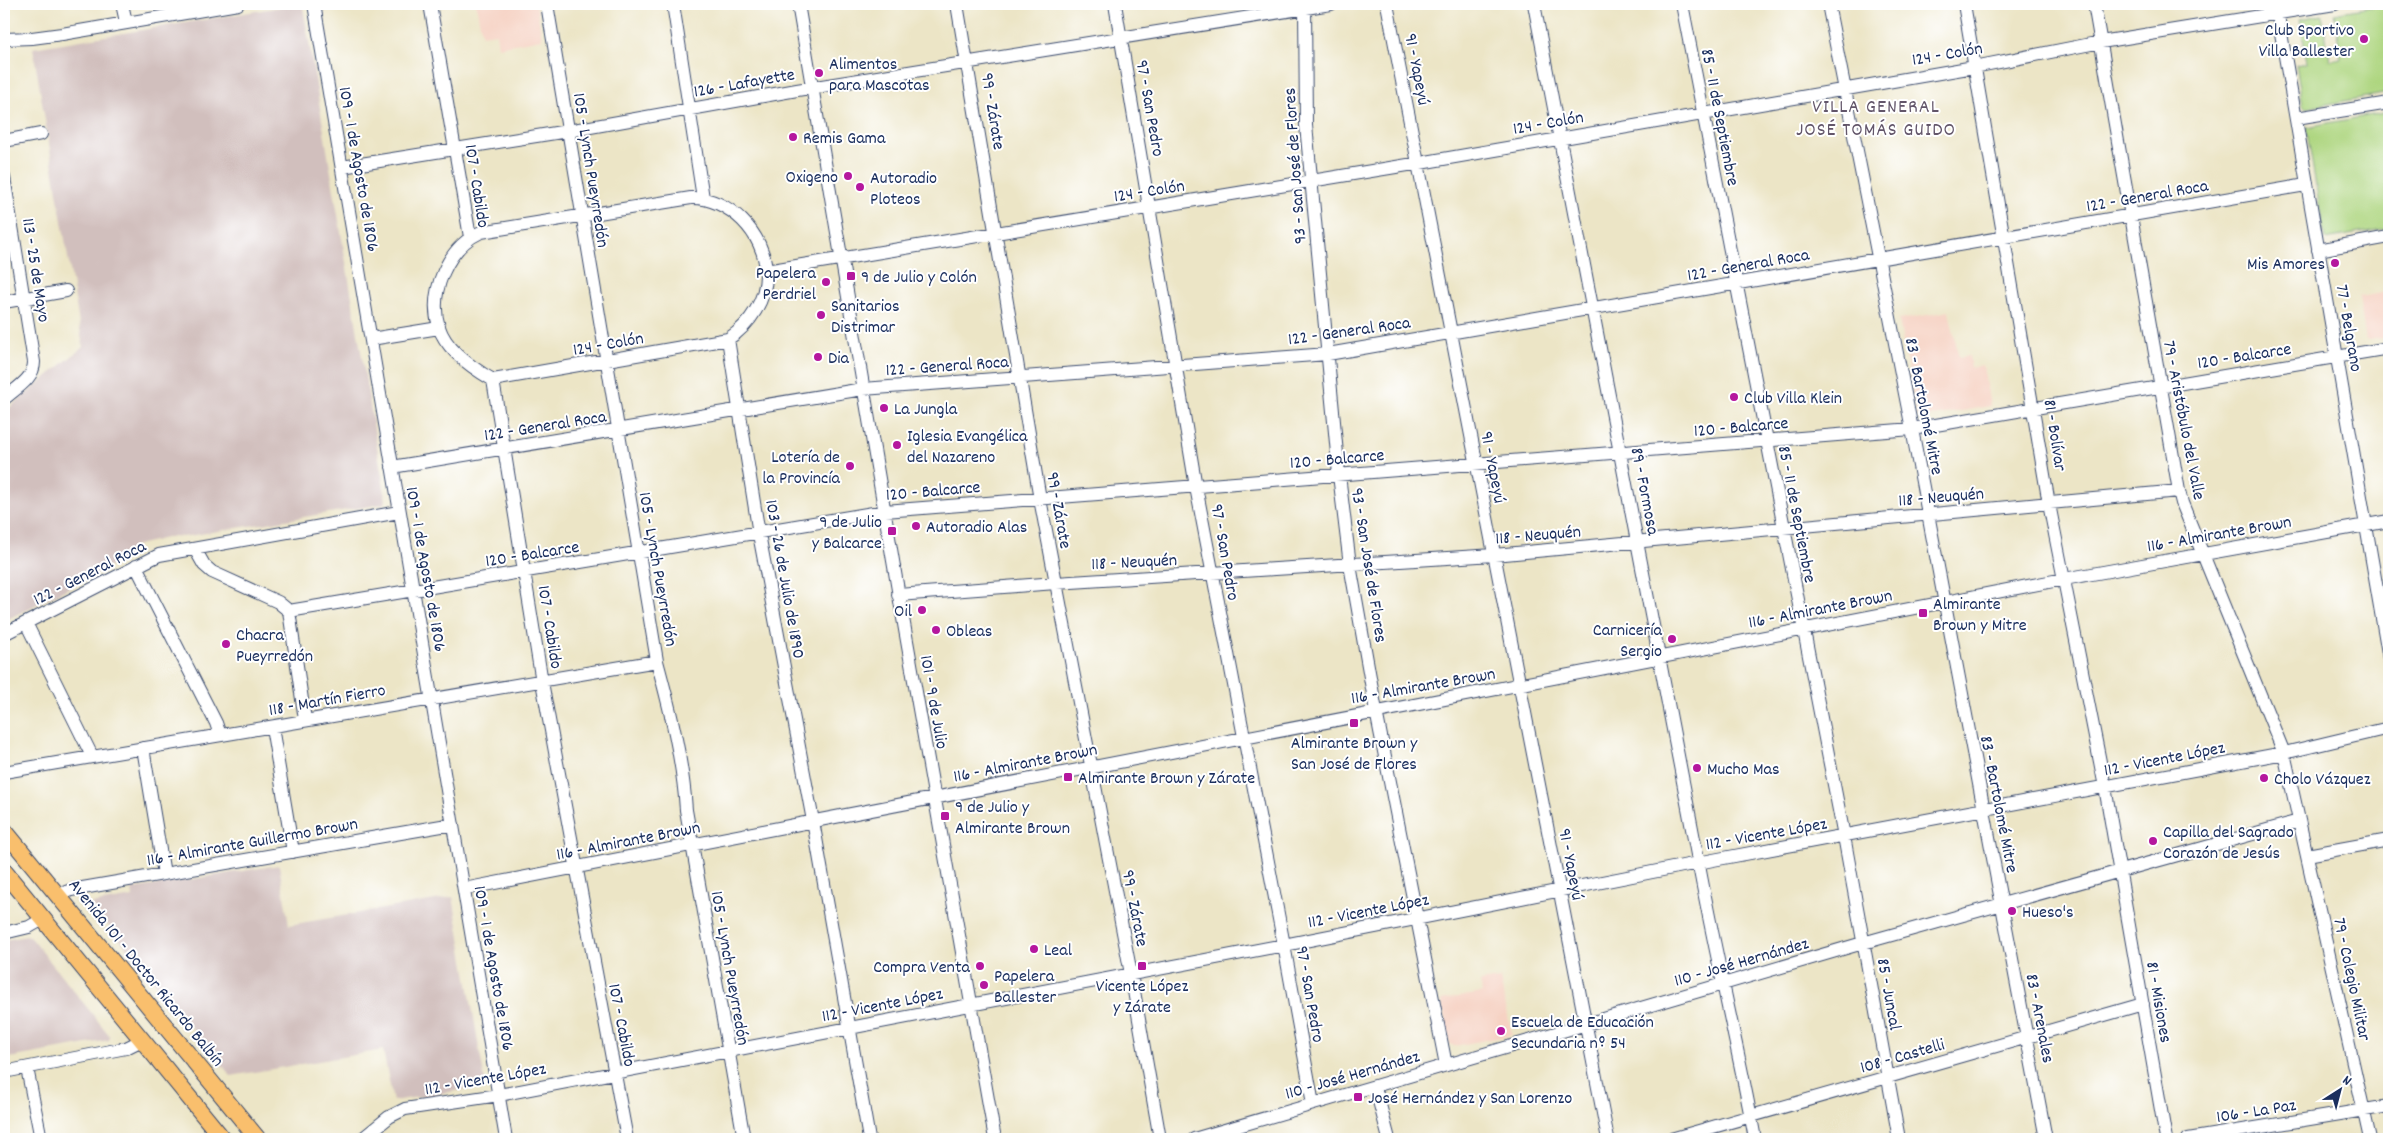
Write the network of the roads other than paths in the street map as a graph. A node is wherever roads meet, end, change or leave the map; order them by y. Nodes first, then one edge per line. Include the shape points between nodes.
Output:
1 (122, 4) edge
2 (238, 4) edge
3 (314, 4) edge
4 (430, 4) edge
5 (547, 4) edge
6 (673, 4) edge
7 (798, 4) edge
8 (957, 4) edge
9 (1115, 4) edge
10 (1331, 4) edge
11 (1387, 4) edge
12 (1534, 4) edge
13 (1682, 4) edge
14 (1828, 4) edge
15 (1964, 4) edge
16 (2094, 4) edge
17 (2335, 4) edge
18 (1305, 6) edge
19 (2277, 9) edge
20 (126, 22) junction
21 (1121, 38) junction
22 (4, 39) edge
23 (2100, 42) junction
24 (968, 63) junction
25 (1974, 67) junction
26 (812, 88) junction
27 (1845, 88) junction
28 (2389, 103) edge
29 (690, 109) junction
30 (1703, 114) junction
31 (2296, 118) junction
32 (568, 131) junction
33 (41, 134) dead end
34 (1561, 138) junction
35 (4, 141) edge
36 (454, 149) junction
37 (1420, 163) junction
38 (342, 168) junction
39 (4, 177) edge
40 (1312, 180) junction
41 (2306, 185) junction
42 (703, 198) junction
43 (1151, 207) junction
44 (582, 215) junction
45 (2130, 216) junction
46 (996, 233) junction
47 (2389, 236) edge
48 (470, 238) junction
49 (2005, 238) junction
50 (2318, 250) junction
51 (843, 258) junction
52 (1878, 259) junction
53 (766, 271) junction
54 (1736, 284) junction
55 (66, 291) dead end
56 (23, 299) junction
57 (4, 302) edge
58 (1594, 309) junction
59 (439, 328) junction
60 (1451, 333) junction
61 (371, 339) junction
62 (728, 340) junction
63 (2389, 348) edge
64 (1328, 354) junction
65 (2337, 357) junction
66 (605, 361) junction
67 (1176, 365) junction
68 (1020, 377) junction
69 (493, 380) junction
70 (2161, 386) junction
71 (864, 389) junction
72 (4, 399) edge
73 (2034, 408) junction
74 (740, 410) junction
75 (617, 430) junction
76 (1912, 430) junction
77 (1766, 441) junction
78 (503, 450) junction
79 (1622, 454) junction
80 (1476, 465) junction
81 (392, 467) junction
82 (1339, 475) junction
83 (1196, 487) junction
84 (2179, 491) junction
85 (1040, 499) junction
86 (2049, 504) junction
87 (885, 511) junction
88 (399, 512) junction
89 (1928, 515) junction
90 (2389, 521) edge
91 (2366, 525) junction
92 (1784, 528) junction
93 (759, 534) junction
94 (1638, 542) junction
95 (195, 549) junction
96 (639, 553) junction
97 (2202, 554) junction
98 (1494, 555) junction
99 (1350, 565) junction
100 (136, 566) junction
101 (524, 572) junction
102 (1212, 574) junction
103 (2064, 579) junction
104 (1056, 583) junction
105 (413, 590) junction
106 (898, 595) junction
107 (1944, 602) junction
108 (289, 611) junction
109 (26, 623) junction
110 (1802, 629) junction
111 (4, 634) edge
112 (1660, 657) junction
113 (2389, 659) edge
114 (657, 662) junction
115 (542, 682) junction
116 (1518, 686) junction
117 (432, 699) junction
118 (1376, 711) junction
119 (305, 720) junction
120 (272, 727) junction
121 (2389, 728) edge
122 (220, 735) junction
123 (1243, 738) junction
124 (144, 748) junction
125 (2284, 753) junction
126 (92, 756) junction
127 (1091, 766) junction
128 (4, 772) edge
129 (2105, 787) junction
130 (934, 798) junction
131 (1984, 808) junction
132 (2299, 820) junction
133 (814, 821) junction
134 (453, 824) junction
135 (4, 830) edge
136 (1844, 836) junction
137 (2389, 840) edge
138 (692, 845) junction
139 (293, 852) junction
140 (2307, 855) junction
141 (1698, 863) junction
142 (575, 868) junction
143 (2120, 870) junction
144 (4, 871) edge
145 (164, 874) junction
146 (464, 889) junction
147 (1560, 890) junction
148 (58, 895) junction
149 (2002, 904) junction
150 (1417, 917) junction
151 (43, 919) junction
152 (4, 933) edge
153 (1863, 943) junction
154 (1284, 945) junction
155 (1130, 974) junction
156 (1725, 984) junction
157 (970, 1004) junction
158 (2143, 1004) junction
159 (1584, 1025) junction
160 (851, 1028) junction
161 (2027, 1037) junction
162 (142, 1040) junction
163 (727, 1052) junction
164 (1446, 1065) junction
165 (27, 1068) junction
166 (4, 1072) edge
167 (615, 1072) junction
168 (1888, 1077) junction
169 (1376, 1086) junction
170 (499, 1095) junction
171 (1313, 1104) junction
172 (2389, 1106) edge
173 (2364, 1111) junction
174 (1751, 1116) junction
175 (2229, 1136) edge
176 (41, 1139) edge
177 (224, 1139) edge
178 (258, 1139) edge
179 (362, 1139) edge
180 (506, 1139) edge
181 (627, 1139) edge
182 (744, 1139) edge
183 (869, 1139) edge
184 (995, 1139) edge
185 (1160, 1139) edge
186 (1194, 1139) edge
187 (1389, 1139) edge
188 (1608, 1139) edge
189 (1670, 1139) edge
190 (1755, 1139) edge
191 (1899, 1139) edge
192 (2046, 1139) edge
193 (2166, 1139) edge
194 (2188, 1139) edge
195 (2370, 1139) edge

1 - 20 street
2 - 20 street
3 - 38 street, 109 - 1 de Agosto de 1806
4 - 36 street, 107 - Cabildo
5 - 32 street, 105 - Lynch Pueyrredón
6 - 29 street
7 - 26 street, 101 - 9 de Julio
8 - 24 street, 99 - Zárate
9 - 21 street, 97 - San Pedro
10 - 18 street, 126 - Lafayette
11 - 37 street, 91 - Yapeyú
12 - 34 street, 89 - Formosa
13 - 30 street, 85 - 11 de Septiembre
14 - 27 street, 83 - Bartolomé Mitre
15 - 25 street, 81 - Bolívar
16 - 23 street, 79 - Aristóbulo del Valle
17 - 19 street, 124 - Colón
18 - 21 street, 126 - Lafayette
18 - 40 street, 93 - San José de Flores via 1305,109
19 - 23 street, 124 - Colón
19 - 31 street, 77 - Belgrano
20 - 22 street via 38,37
21 - 24 street, 126 - Lafayette
21 - 43 street, 97 - San Pedro
23 - 25 street, 124 - Colón
23 - 45 street, 79 - Aristóbulo del Valle
24 - 26 street, 126 - Lafayette
24 - 46 street, 99 - Zárate
25 - 27 street, 124 - Colón
25 - 49 street, 81 - Bolívar
26 - 29 street, 126 - Lafayette
26 - 51 street, 101 - 9 de Julio
27 - 30 street, 124 - Colón
27 - 52 street, 83 - Bartolomé Mitre
28 - 31 street
29 - 32 street, 126 - Lafayette
29 - 42 street
30 - 34 street, 124 - Colón
30 - 54 street, 85 - 11 de Septiembre
31 - 41 street, 77 - Belgrano
32 - 36 street, 126 - Lafayette
32 - 44 street, 105 - Lynch Pueyrredón
33 - 35 street
34 - 37 street, 124 - Colón
34 - 58 street, 89 - Formosa
36 - 38 street, 126 - Lafayette
36 - 48 street, 107 - Cabildo
37 - 40 street, 124 - Colón
37 - 60 street, 91 - Yapeyú
38 - 61 street, 109 - 1 de Agosto de 1806
39 - 56 street, 113 - 25 de Mayo
40 - 43 street, 124 - Colón
40 - 64 street, 93 - San José de Flores
41 - 45 street, 122 - General Roca
41 - 50 street, 77 - Belgrano
42 - 44 street
42 - 53 street via 727,208 744,222 759,246
43 - 46 street, 124 - Colón
43 - 67 street, 97 - San Pedro
44 - 48 street via 481,232
44 - 66 street, 105 - Lynch Pueyrredón
45 - 49 street, 122 - General Roca
45 - 70 street, 79 - Aristóbulo del Valle
46 - 51 street, 124 - Colón
46 - 68 street, 99 - Zárate
47 - 50 street
48 - 59 street, 107 - Cabildo via 452,256 441,279 437,305
49 - 52 street, 122 - General Roca
49 - 73 street, 81 - Bolívar
50 - 65 street, 77 - Belgrano
51 - 53 street, 124 - Colón
51 - 71 street, 101 - 9 de Julio
52 - 54 street, 122 - General Roca
52 - 76 street, 83 - Bartolomé Mitre
53 - 62 street via 755,311
54 - 58 street, 122 - General Roca
54 - 77 street, 85 - 11 de Septiembre
55 - 56 street
56 - 57 street
56 - 72 street, 113 - 25 de Mayo via 34,369 27,380
58 - 60 street, 122 - General Roca
58 - 79 street, 89 - Formosa
59 - 61 street
59 - 69 street via 464,360
60 - 64 street, 122 - General Roca
60 - 80 street, 91 - Yapeyú
61 - 81 street, 109 - 1 de Agosto de 1806
62 - 66 street, 124 - Colón
62 - 74 street, 103 - 26 de Julio de 1890
63 - 65 street, 120 - Balcarce
64 - 67 street, 122 - General Roca
64 - 82 street, 93 - San José de Flores
65 - 70 street, 120 - Balcarce
65 - 91 street, 77 - Belgrano
66 - 69 street, 124 - Colón
66 - 75 street, 105 - Lynch Pueyrredón
67 - 68 street, 122 - General Roca
67 - 83 street, 97 - San Pedro
68 - 71 street, 122 - General Roca
68 - 85 street, 99 - Zárate
69 - 78 street, 107 - Cabildo
70 - 73 street, 120 - Balcarce
70 - 84 street, 79 - Aristóbulo del Valle
71 - 74 street, 122 - General Roca
71 - 87 street, 101 - 9 de Julio
73 - 76 street, 120 - Balcarce
73 - 86 street, 81 - Bolívar
74 - 75 street, 122 - General Roca
74 - 93 street, 103 - 26 de Julio de 1890
75 - 78 street, 122 - General Roca
75 - 96 street, 105 - Lynch Pueyrredón
76 - 77 street, 120 - Balcarce
76 - 89 street, 83 - Bartolomé Mitre
77 - 79 street, 120 - Balcarce
77 - 92 street, 85 - 11 de Septiembre
78 - 81 street, 122 - General Roca
78 - 101 street, 107 - Cabildo
79 - 80 street, 120 - Balcarce
79 - 94 street, 89 - Formosa
80 - 82 street, 120 - Balcarce
80 - 98 street, 91 - Yapeyú
81 - 88 street, 109 - 1 de Agosto de 1806
82 - 83 street, 120 - Balcarce
82 - 99 street, 93 - San José de Flores
83 - 85 street, 120 - Balcarce
83 - 102 street, 97 - San Pedro
84 - 86 street, 118 - Neuquén
84 - 97 street, 79 - Aristóbulo del Valle
85 - 87 street, 120 - Balcarce
85 - 104 street, 99 - Zárate
86 - 89 street, 118 - Neuquén
86 - 103 street, 81 - Bolívar
87 - 93 street, 120 - Balcarce
87 - 106 street, 101 - 9 de Julio
88 - 95 street, 122 - General Roca
88 - 105 street, 109 - 1 de Agosto de 1806
89 - 92 street, 118 - Neuquén
89 - 107 street, 83 - Bartolomé Mitre
90 - 91 street, 116 - Almirante Brown
91 - 97 street, 116 - Almirante Brown
91 - 113 street, 77 - Belgrano
92 - 94 street, 118 - Neuquén
92 - 110 street, 85 - 11 de Septiembre
93 - 96 street, 120 - Balcarce
93 - 133 street, 103 - 26 de Julio de 1890
94 - 98 street, 118 - Neuquén
94 - 112 street, 89 - Formosa
95 - 100 street, 122 - General Roca via 159,555
95 - 108 street via 204,566 212,572 278,602
96 - 101 street, 120 - Balcarce
96 - 114 street, 105 - Lynch Pueyrredón
97 - 103 street, 116 - Almirante Brown
97 - 125 street, 79 - Aristóbulo del Valle
98 - 99 street, 118 - Neuquén
98 - 116 street, 91 - Yapeyú
99 - 102 street, 118 - Neuquén
99 - 118 street, 93 - San José de Flores
100 - 109 street, 122 - General Roca
100 - 122 street
101 - 105 street, 120 - Balcarce
101 - 115 street, 107 - Cabildo
102 - 104 street, 118 - Neuquén
102 - 123 street, 97 - San Pedro
103 - 107 street, 116 - Almirante Brown
103 - 129 street, 81 - Bolívar
104 - 106 street, 118 - Neuquén
104 - 127 street, 99 - Zárate
105 - 108 street, 120 - Balcarce
105 - 117 street, 109 - 1 de Agosto de 1806
106 - 130 street, 101 - 9 de Julio
107 - 110 street, 116 - Almirante Brown
107 - 131 street, 83 - Bartolomé Mitre
108 - 119 street
109 - 111 street, 122 - General Roca
109 - 126 street
110 - 112 street, 116 - Almirante Brown
110 - 136 street, 85 - 11 de Septiembre
112 - 116 street, 116 - Almirante Brown
112 - 141 street, 89 - Formosa
114 - 115 street, 118 - Martín Fierro
114 - 138 street, 105 - Lynch Pueyrredón via 679,761
115 - 117 street, 118 - Martín Fierro
115 - 142 street, 107 - Cabildo
116 - 118 street, 116 - Almirante Brown
116 - 147 street, 91 - Yapeyú
117 - 119 street, 118 - Martín Fierro
117 - 134 street, 109 - 1 de Agosto de 1806
118 - 123 street, 116 - Almirante Brown
118 - 150 street, 93 - San José de Flores
119 - 120 street, 118 - Martín Fierro
120 - 122 street, 118 - Martín Fierro
120 - 139 street
121 - 125 street, 112 - Vicente López
122 - 124 street, 118 - Martín Fierro
123 - 127 street, 116 - Almirante Brown
123 - 154 street, 97 - San Pedro
124 - 126 street, 118 - Martín Fierro
124 - 145 street
125 - 129 street, 112 - Vicente López
125 - 132 street, 79 - Aristóbulo del Valle
126 - 128 street, 118 - Martín Fierro
127 - 130 street, 116 - Almirante Brown
127 - 155 street, 99 - Zárate
129 - 131 street, 112 - Vicente López
129 - 143 street, 81 - Bolívar
130 - 133 street, 116 - Almirante Brown
130 - 157 street, 101 - 9 de Julio
131 - 136 street, 112 - Vicente López
131 - 149 street, 83 - Bartolomé Mitre
132 - 140 street, 79 - Aristóbulo del Valle
132 - 143 street, 110 - José Hernández
133 - 138 street, 116 - Almirante Brown
133 - 160 street, 103 - 26 de Julio de 1890
134 - 139 street, 116 - Almirante Guillermo Brown
134 - 146 street, 109 - 1 de Agosto de 1806
135 - 148 main road, Avenida 101 - Doctor Ricardo Balbín
136 - 141 street, 112 - Vicente López
136 - 153 street, 85 - 11 de Septiembre
137 - 140 street
138 - 142 street, 116 - Almirante Brown
138 - 163 street, 105 - Lynch Pueyrredón
139 - 145 street, 116 - Almirante Guillermo Brown
140 - 173 street, 79 - Colegio Militar
141 - 147 street, 112 - Vicente López
141 - 156 street, 89 - Formosa
142 - 146 street, 116 - Almirante Brown
142 - 167 street, 107 - Cabildo
143 - 149 street, 110 - José Hernández
143 - 158 street, 81 - Misiones
144 - 151 main road
145 - 148 street, 116 - Almirante Guillermo Brown
146 - 170 street, 109 - 1 de Agosto de 1806
147 - 150 street, 112 - Vicente López
147 - 159 street, 91 - Yapeyú
148 - 178 main road, Avenida 101 - Doctor Ricardo Balbín
149 - 153 street, 110 - José Hernández
149 - 161 street, 83 - Arenales
150 - 154 street, 112 - Vicente López
150 - 164 street, 93 - San José de Flores
151 - 152 street via 29,927
151 - 162 main road
153 - 156 street, 110 - José Hernández
153 - 168 street, 85 - Juncal
154 - 155 street, 112 - Vicente López
154 - 171 street, 97 - San Pedro
155 - 157 street, 112 - Vicente López
155 - 185 street, 99 - Zárate
156 - 159 street, 110 - José Hernández
156 - 174 street, 89 - Formosa
157 - 160 street, 112 - Vicente López
157 - 184 street, 101 - 9 de Julio
158 - 161 street, 108 - Castelli
158 - 193 street, 81 - Misiones
159 - 164 street, 110 - José Hernández
159 - 188 street, 91 - Yapeyú
160 - 163 street, 112 - Vicente López
160 - 183 street, 103 - 26 de Julio de 1890
161 - 168 street, 108 - Castelli
161 - 192 street, 83 - Arenales
162 - 165 street via 126,1048
162 - 177 main road
163 - 167 street, 112 - Vicente López
163 - 182 street, 105 - Lynch Pueyrredón
164 - 169 street, 110 - José Hernández
165 - 166 street
165 - 176 street
167 - 170 street, 112 - Vicente López
167 - 181 street, 107 - Cabildo
168 - 174 street, 108 - Castelli
168 - 191 street, 85 - Juncal
169 - 171 street, 110 - José Hernández
169 - 187 street
170 - 179 street, 112 - Vicente López via 405,1109 389,1117
170 - 180 street, 109 - 1 de Agosto de 1806
171 - 186 street, 110 - José Hernández
172 - 173 street, 106 - La Paz
173 - 175 street, 106 - La Paz
173 - 195 street, 79 - Colegio Militar
174 - 189 street, 108 - Castelli
174 - 190 street, 89 - Formosa
175 - 194 street, 106 - La Paz

